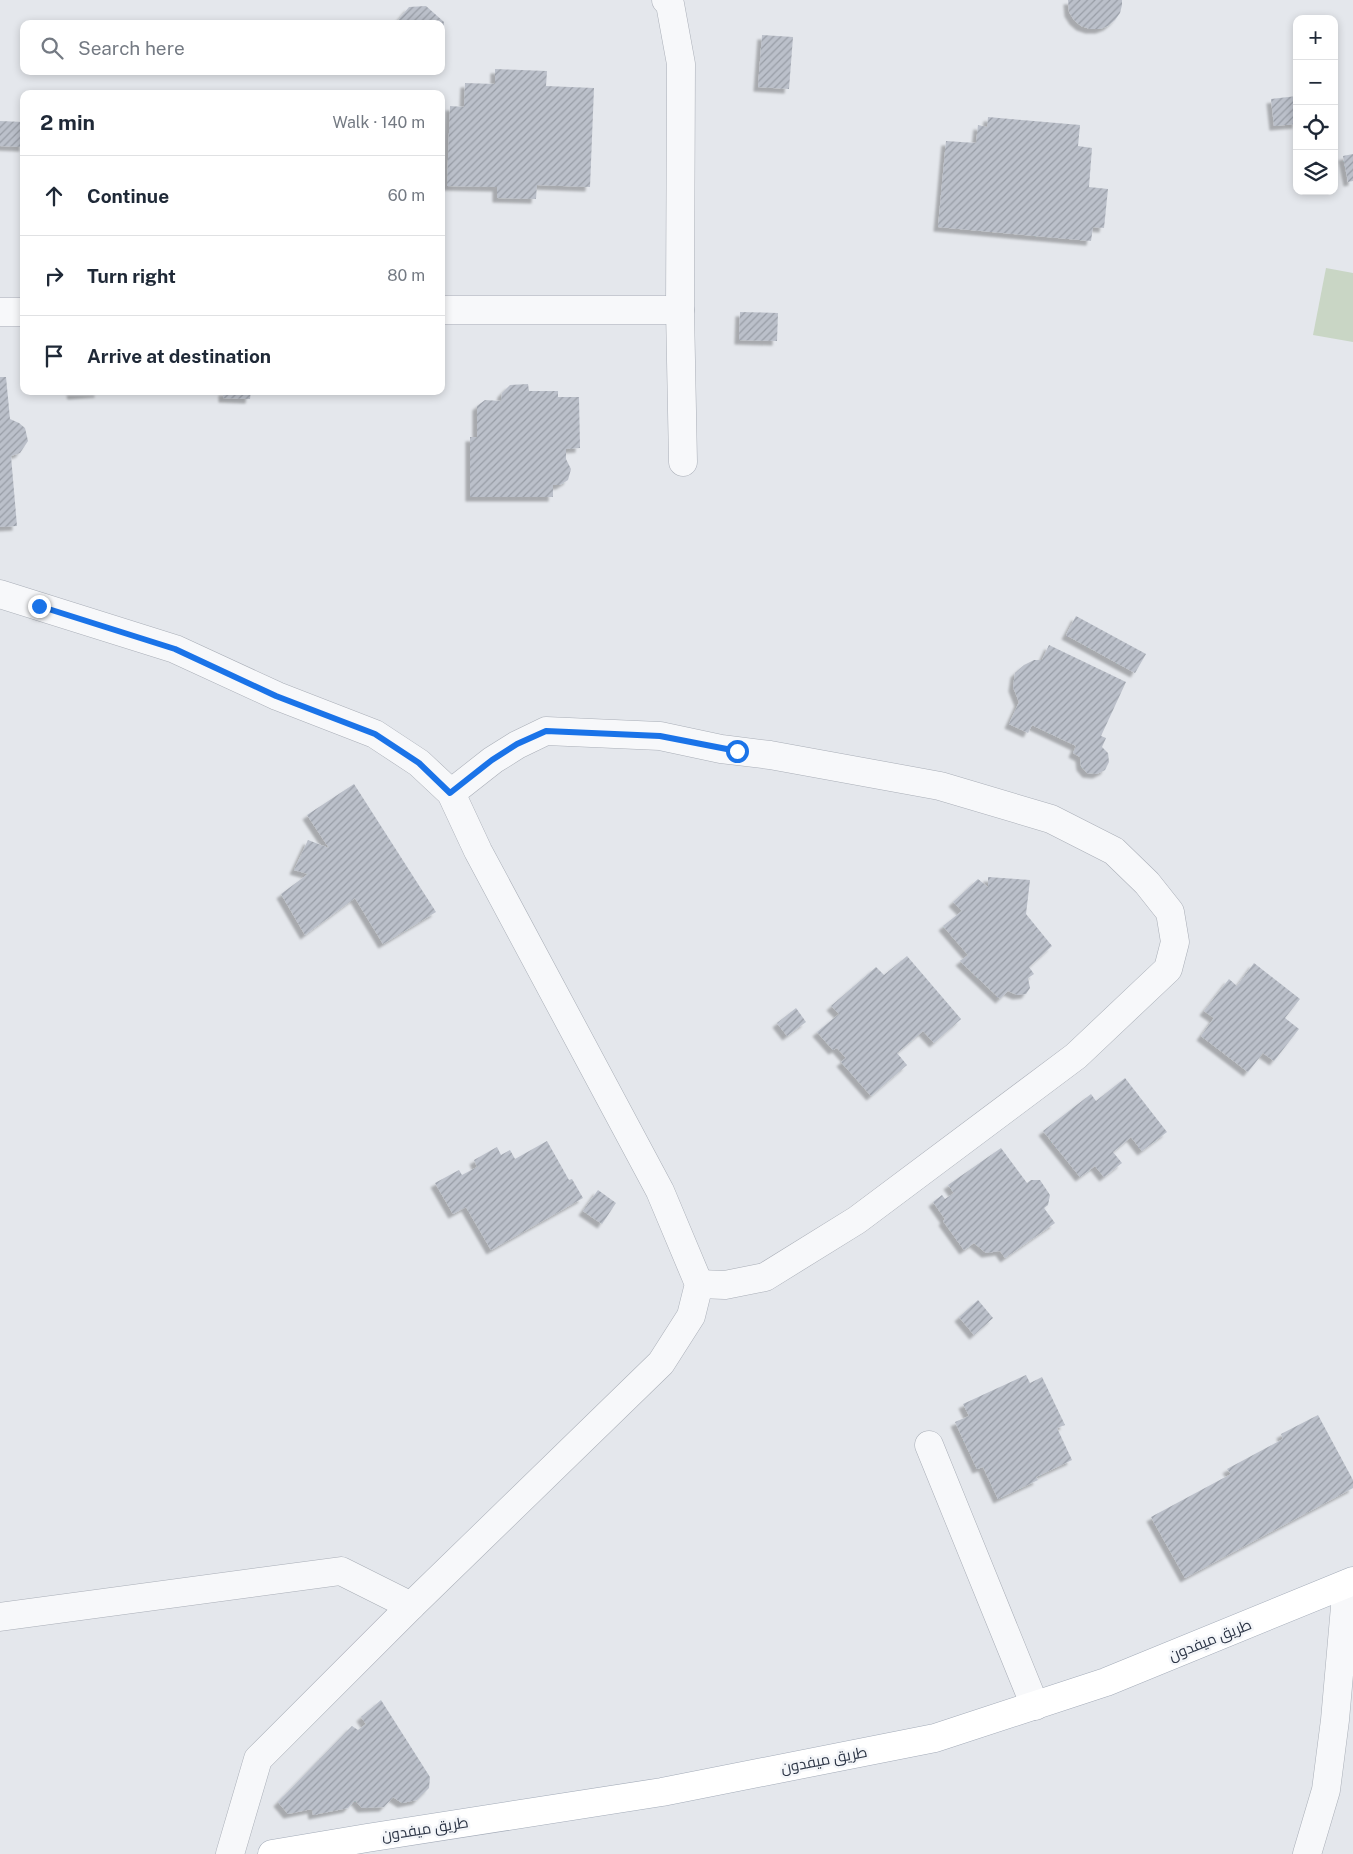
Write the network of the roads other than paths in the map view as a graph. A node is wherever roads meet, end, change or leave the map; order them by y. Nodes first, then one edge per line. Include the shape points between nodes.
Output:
1 (666, 0) edge
2 (445, 310) edge
3 (680, 310) junction
4 (0, 312) edge
5 (20, 312) edge
6 (683, 462) dead end
7 (0, 594) edge
8 (450, 793) junction
9 (699, 1284) junction
10 (929, 1444) dead end
11 (1350, 1583) edge
12 (411, 1606) junction
13 (0, 1617) edge
14 (1035, 1706) junction
15 (230, 1854) edge
16 (272, 1854) edge
17 (1308, 1854) edge

1 - 3 street via 670,4 681,64
2 - 3 street
3 - 6 street
4 - 5 street
7 - 8 street via 175,649 276,696 375,734 419,763
8 - 9 street via 660,1191
8 - 9 street via 492,760 546,731 660,736 940,786 1051,819 1114,851 1147,883 1170,912 1176,942 1168,970 1076,1056 857,1220 765,1277 725,1285
9 - 12 street via 691,1316 661,1362
10 - 14 street
11 - 14 main road, طريق ميفدون via 1106,1682
11 - 17 street via 1326,1790
12 - 13 street via 341,1570
12 - 15 street via 258,1759
14 - 16 main road, طريق ميفدون via 935,1738 672,1790

